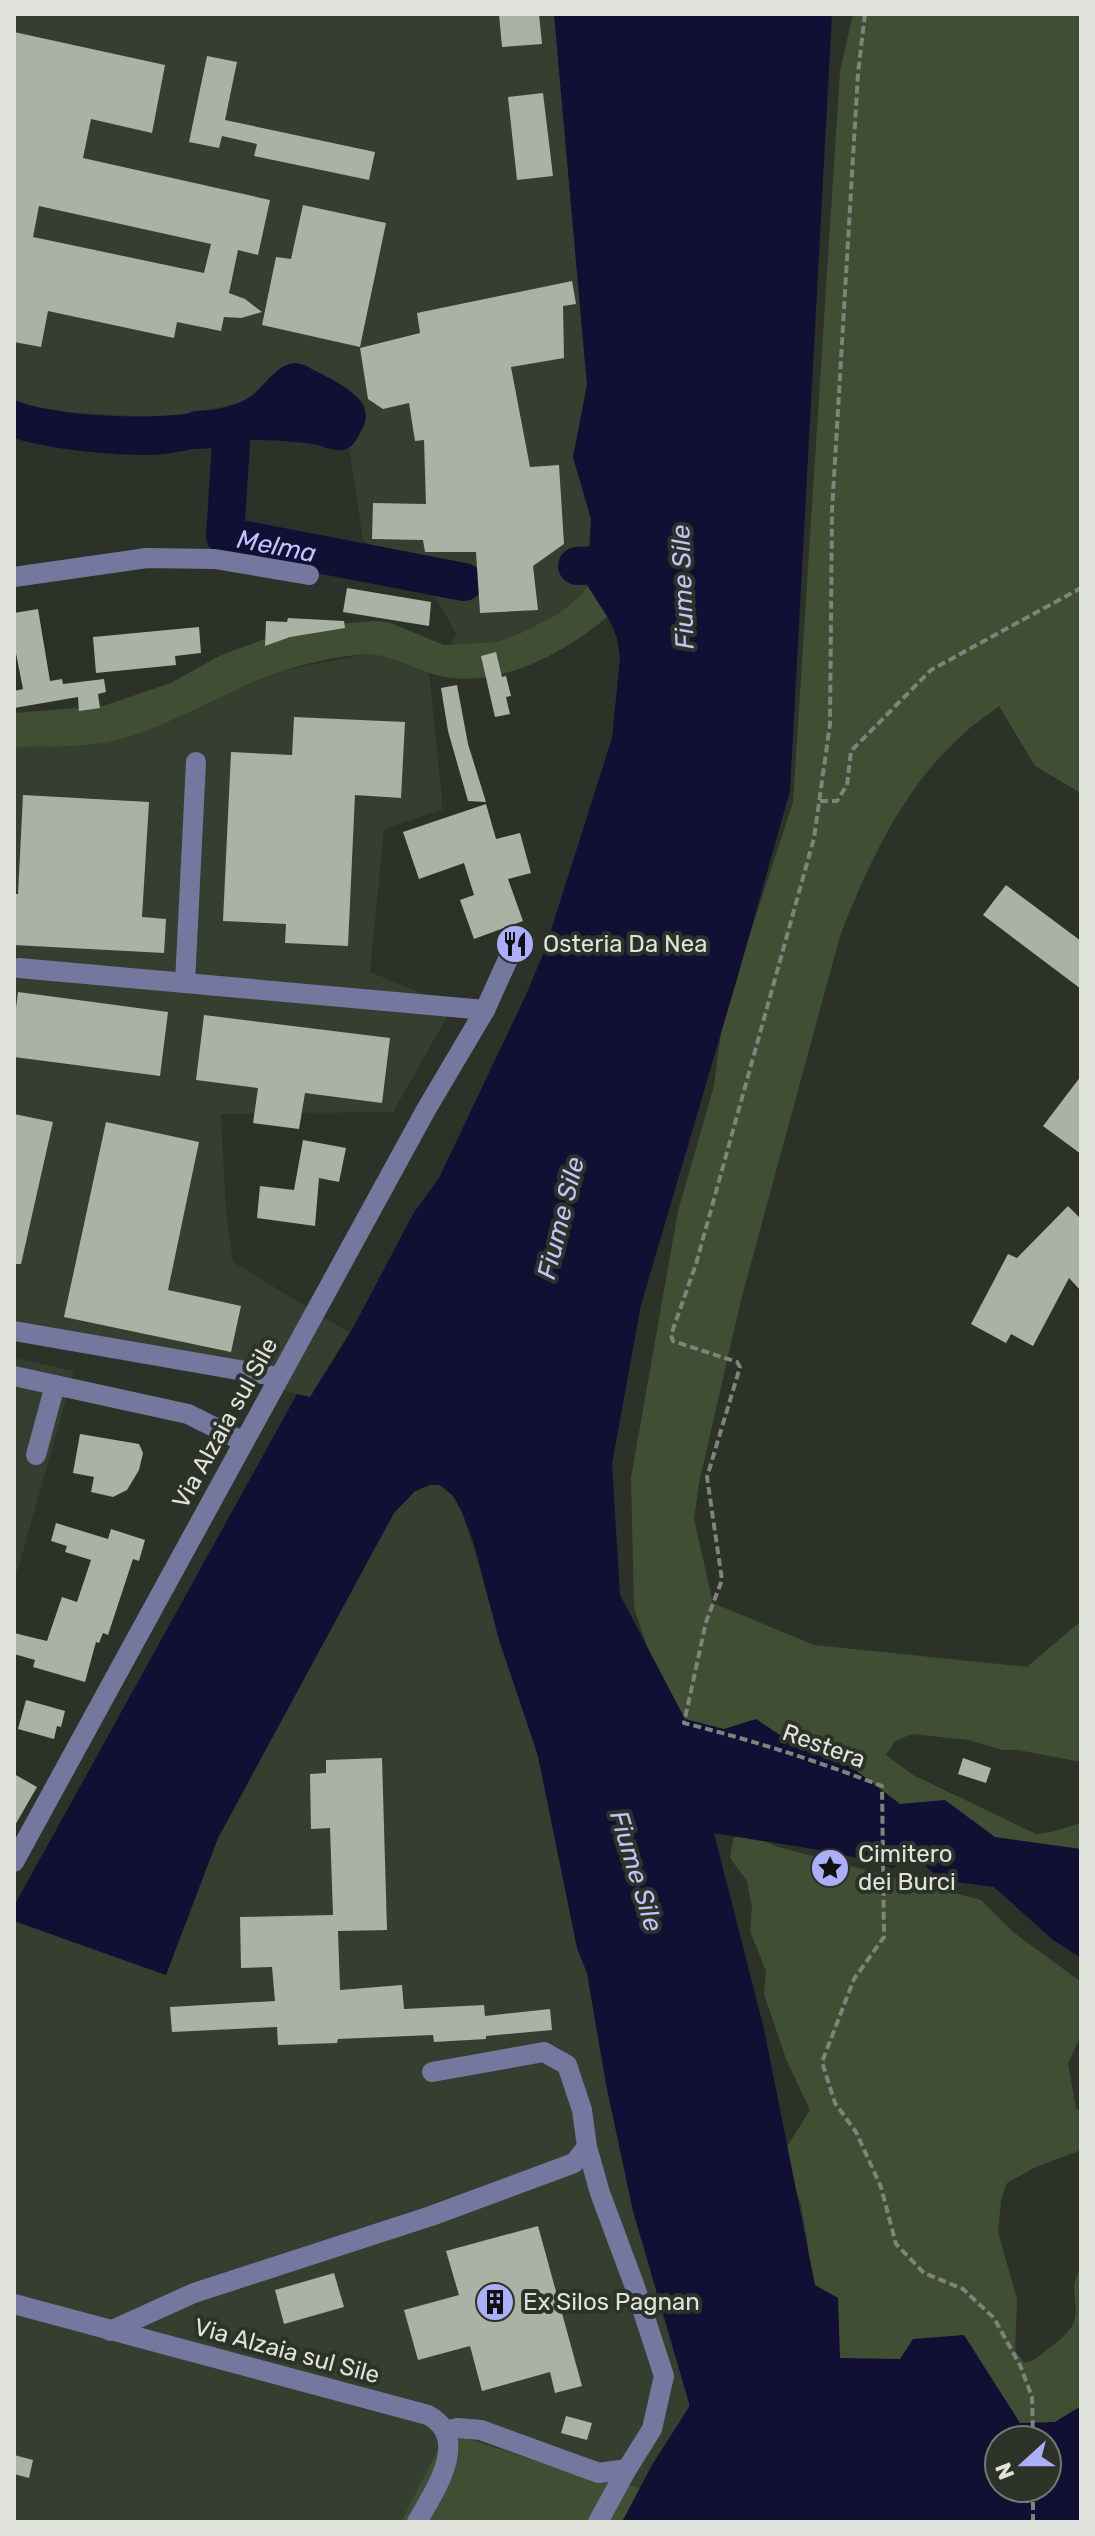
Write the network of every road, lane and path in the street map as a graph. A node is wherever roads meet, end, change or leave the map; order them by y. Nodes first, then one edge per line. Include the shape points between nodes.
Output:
1 (865, 14) edge
2 (309, 575) dead end
3 (14, 577) edge
4 (1081, 588) edge
5 (196, 762) dead end
6 (820, 801) junction
7 (514, 946) dead end
8 (19, 968) dead end
9 (185, 983) junction
10 (485, 1010) junction
11 (14, 1331) edge
12 (14, 1376) edge
13 (279, 1377) junction
14 (55, 1385) junction
15 (244, 1442) junction
16 (36, 1455) dead end
17 (14, 1862) edge
18 (432, 2072) dead end
19 (587, 2147) junction
20 (14, 2304) edge
21 (110, 2331) junction
22 (1033, 2424) edge
23 (445, 2431) junction
24 (627, 2469) junction
25 (417, 2522) edge
26 (598, 2522) edge

1 - 6 path via 832,511 830,724
2 - 3 street via 215,559 147,558
4 - 6 path via 931,670 851,751 847,785 837,801
5 - 9 street
6 - 22 path, Restera via 696,1264 671,1335 673,1341 740,1367 707,1477 722,1580 706,1622 684,1723 762,1743 882,1786 884,1937 854,1979 822,2062 835,2103 856,2132 881,2187 896,2244 924,2273 963,2289 994,2318 1032,2397
7 - 10 street, Via Alzaia sul Sile
8 - 9 street
9 - 10 street
10 - 13 street, Via Alzaia sul Sile
11 - 13 street
12 - 14 street
13 - 15 street, Via Alzaia sul Sile
14 - 15 street via 188,1414
14 - 16 street
15 - 17 street, Via Alzaia sul Sile
18 - 19 street via 544,2052 567,2065
19 - 21 street via 574,2163 194,2293
19 - 24 street via 664,2376 652,2429
20 - 21 street, Via Alzaia sul Sile
21 - 23 street, Via Alzaia sul Sile via 420,2413
23 - 24 street via 481,2430 599,2473
23 - 25 street via 446,2467
24 - 26 street

